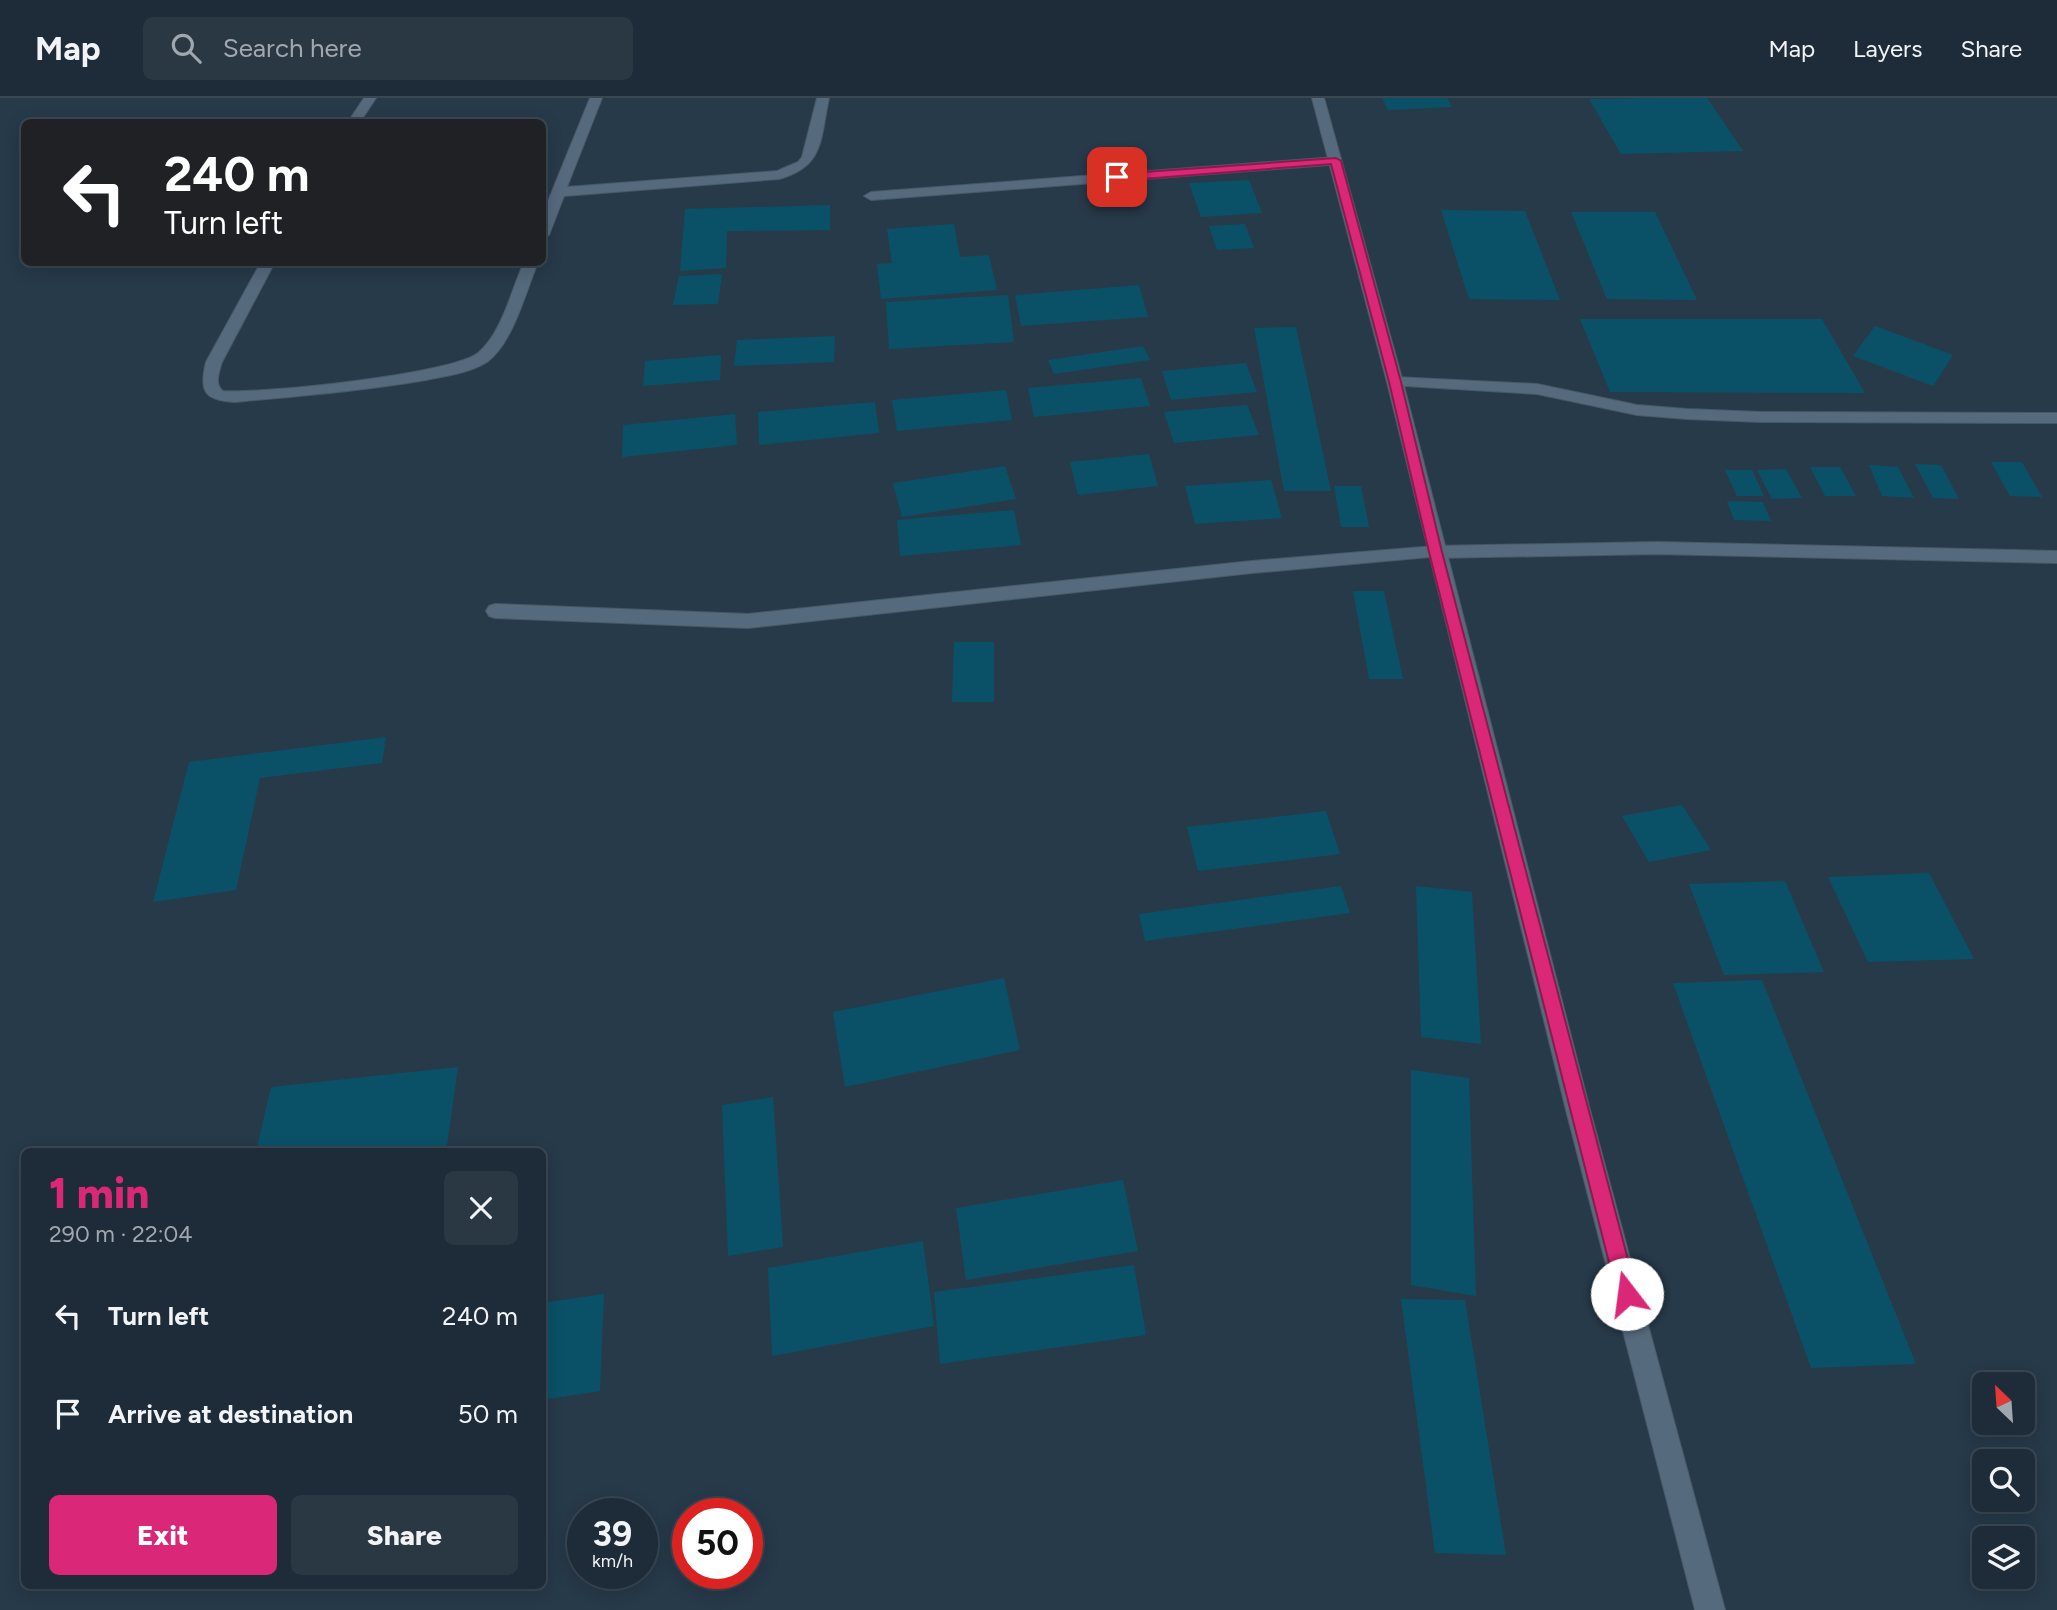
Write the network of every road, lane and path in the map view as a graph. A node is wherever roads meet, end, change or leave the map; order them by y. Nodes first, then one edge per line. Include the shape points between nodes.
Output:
1 (370, 98) edge
2 (596, 98) edge
3 (823, 98) edge
4 (1318, 98) edge
5 (356, 119) edge
6 (1336, 161) junction
7 (562, 192) junction
8 (871, 196) dead end
9 (546, 226) edge
10 (266, 266) edge
11 (529, 266) edge
12 (1395, 382) junction
13 (2057, 418) edge
14 (1436, 552) junction
15 (2057, 558) edge
16 (495, 611) dead end
17 (1710, 1610) edge

1 - 5 street
2 - 7 street
3 - 7 street via 809,158 792,171 747,179
4 - 6 street
6 - 8 street
6 - 12 street
7 - 9 street
10 - 11 street via 214,362 210,378 212,390 219,396 414,377 472,366 495,343
12 - 13 street via 1537,389 1637,410 1687,414
12 - 14 street
14 - 15 street via 1657,548
14 - 16 street via 748,621
14 - 17 street

